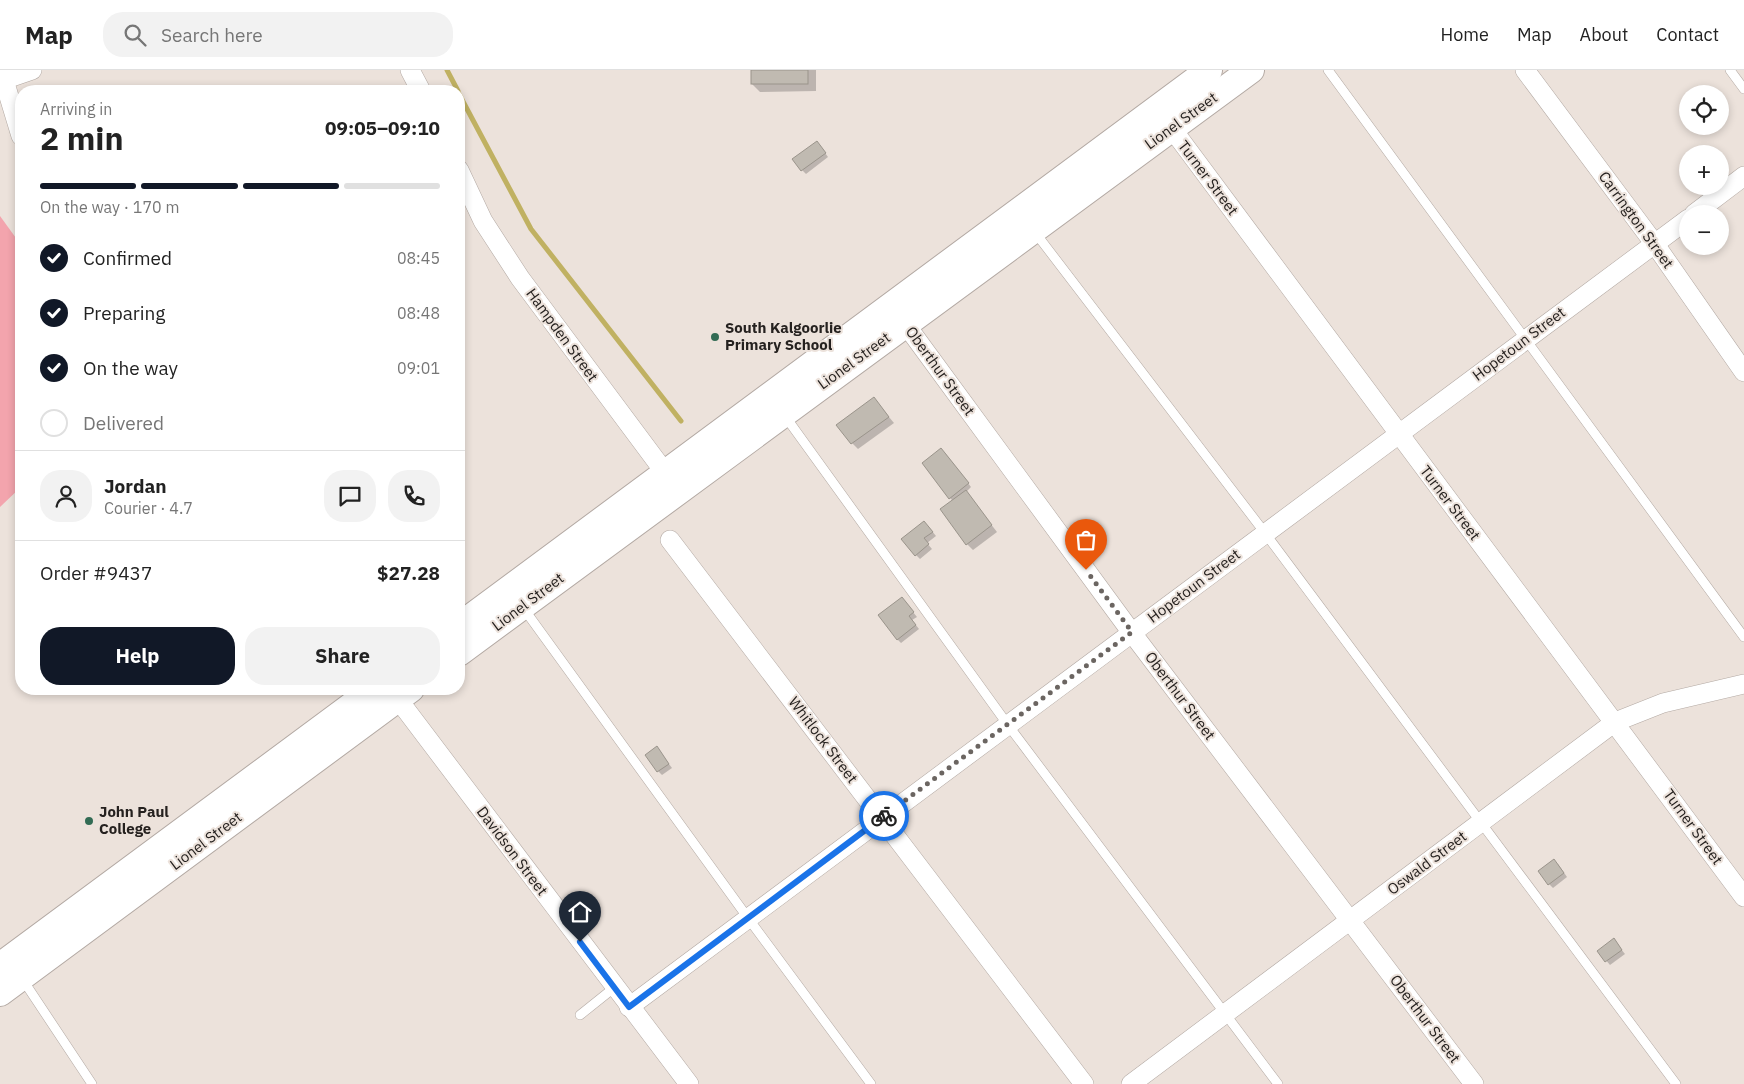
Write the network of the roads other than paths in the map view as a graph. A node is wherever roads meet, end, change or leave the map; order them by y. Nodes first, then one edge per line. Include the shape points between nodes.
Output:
1 (32, 70) edge
2 (410, 70) edge
3 (1209, 70) edge
4 (1251, 70) edge
5 (1328, 70) edge
6 (1525, 70) edge
7 (1730, 70) edge
8 (2, 75) edge
9 (418, 85) edge
10 (1744, 89) edge
11 (15, 117) edge
12 (1164, 118) junction
13 (1744, 176) edge
14 (465, 183) edge
15 (1706, 205) edge
16 (1026, 220) junction
17 (1679, 225) edge
18 (1654, 243) junction
19 (898, 314) junction
20 (1526, 339) junction
21 (1744, 372) edge
22 (777, 404) junction
23 (1398, 434) junction
24 (672, 482) junction
25 (1265, 533) junction
26 (670, 540) dead end
27 (522, 606) junction
28 (465, 622) edge
29 (1132, 632) junction
30 (1744, 637) edge
31 (465, 649) edge
32 (1744, 684) edge
33 (366, 695) edge
34 (396, 695) edge
35 (402, 695) edge
36 (1615, 722) junction
37 (1008, 724) junction
38 (882, 818) junction
39 (1482, 822) junction
40 (1744, 897) edge
41 (748, 918) junction
42 (1351, 920) junction
43 (11, 972) edge
44 (615, 988) junction
45 (0, 993) edge
46 (629, 1007) junction
47 (1226, 1013) junction
48 (580, 1015) dead end
49 (92, 1084) edge
50 (689, 1084) edge
51 (872, 1084) edge
52 (1084, 1084) edge
53 (1131, 1084) edge
54 (1278, 1084) edge
55 (1474, 1084) edge
56 (1676, 1084) edge

1 - 8 street
2 - 9 street
3 - 12 street, Lionel Street
4 - 12 street, Lionel Street
5 - 20 lane
6 - 18 street, Carrington Street
7 - 10 lane
8 - 11 street
12 - 16 street, Lionel Street
12 - 23 street, Turner Street
13 - 15 street
14 - 24 street, Hampden Street via 483,221 520,278
16 - 19 street, Lionel Street
16 - 25 lane
17 - 18 street, Hopetoun Street
18 - 20 street, Hopetoun Street
18 - 21 street, Carrington Street
19 - 22 street, Lionel Street
19 - 29 street, Oberthur Street
20 - 23 street, Hopetoun Street
20 - 30 lane
22 - 24 street, Lionel Street
22 - 37 lane
23 - 25 street, Hopetoun Street
23 - 36 street, Turner Street
24 - 27 street, Lionel Street
24 - 28 street, Lionel Street
25 - 29 street, Hopetoun Street
25 - 39 lane
26 - 38 street, Whitlock Street
27 - 31 street, Lionel Street
27 - 41 lane
29 - 37 street, Hopetoun Street
29 - 42 street, Oberthur Street
32 - 36 street, Oswald Street via 1663,702
33 - 43 street, Lionel Street
34 - 43 street, Lionel Street
35 - 44 street, Davidson Street
36 - 39 street, Oswald Street
36 - 40 street, Turner Street
37 - 38 street, Hopetoun Street
37 - 47 lane
38 - 41 street, Hopetoun Street
38 - 52 street, Whitlock Street
39 - 42 street, Oswald Street
39 - 56 lane
41 - 46 street, Hopetoun Street
41 - 51 lane
42 - 47 street, Oswald Street
42 - 55 street, Oberthur Street
43 - 45 street, Lionel Street
43 - 49 lane
44 - 46 street, Davidson Street
44 - 48 lane
46 - 50 street, Davidson Street
47 - 53 street, Oswald Street
47 - 54 lane

